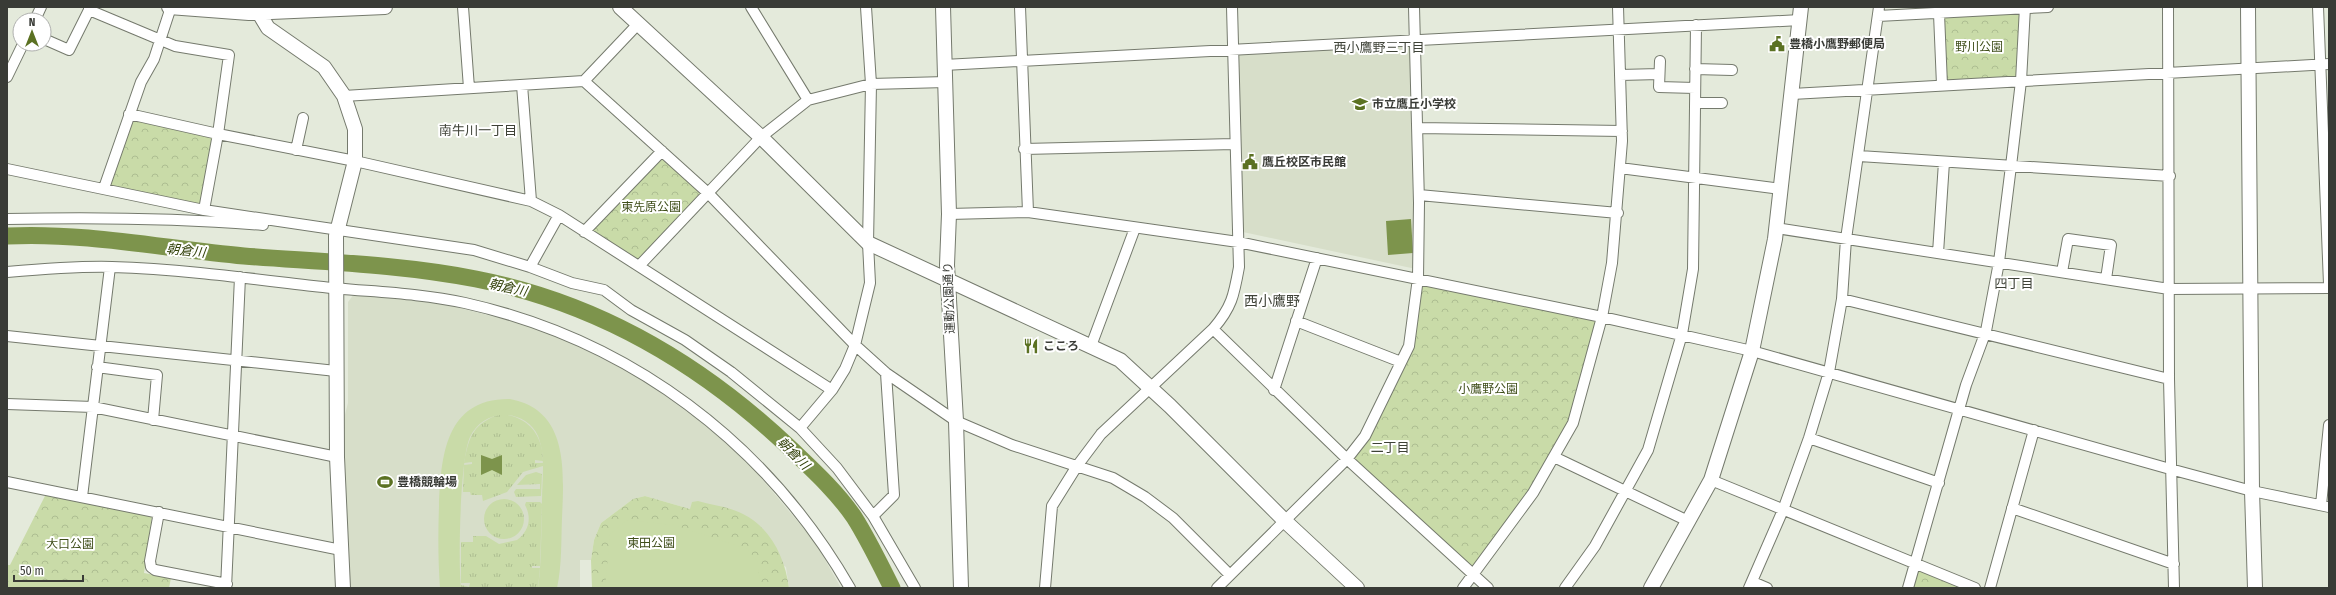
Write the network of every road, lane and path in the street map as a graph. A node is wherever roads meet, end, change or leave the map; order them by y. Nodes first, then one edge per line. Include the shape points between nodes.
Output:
1 (168, 7) edge
2 (172, 7) edge
3 (385, 7) edge
4 (463, 7) edge
5 (620, 7) edge
6 (751, 7) edge
7 (866, 7) edge
8 (943, 7) edge
9 (1020, 7) edge
10 (1232, 7) edge
11 (1414, 7) edge
12 (1618, 7) edge
13 (2048, 7) edge
14 (2168, 7) edge
15 (2248, 7) edge
16 (2318, 7) edge
17 (89, 8) edge
18 (2025, 8) edge
19 (204, 9) edge
20 (253, 11) edge
21 (1878, 12) edge
22 (1801, 13) edge
23 (1939, 14) junction
24 (638, 24) junction
25 (1696, 25) junction
26 (1619, 29) junction
27 (1415, 40) junction
28 (161, 41) junction
29 (52, 43) edge
30 (1232, 49) junction
31 (19, 52) edge
32 (1660, 61) dead end
33 (1022, 62) junction
34 (944, 65) junction
35 (2325, 65) edge
36 (1695, 69) junction
37 (1732, 70) dead end
38 (2248, 70) junction
39 (2168, 72) junction
40 (1659, 74) junction
41 (1620, 75) junction
42 (7, 77) edge
43 (584, 81) junction
44 (2021, 81) junction
45 (946, 82) junction
46 (871, 84) junction
47 (522, 85) junction
48 (1942, 85) junction
49 (469, 88) junction
50 (1695, 88) junction
51 (1868, 90) junction
52 (1792, 94) junction
53 (344, 96) junction
54 (808, 100) junction
55 (1722, 103) dead end
56 (1695, 104) junction
57 (129, 114) junction
58 (303, 118) dead end
59 (1417, 128) junction
60 (1622, 131) junction
61 (218, 134) junction
62 (761, 137) junction
63 (1234, 144) junction
64 (1024, 149) junction
65 (296, 150) junction
66 (662, 151) junction
67 (1860, 156) junction
68 (355, 161) junction
69 (1944, 162) junction
70 (2011, 166) junction
71 (1620, 168) junction
72 (7, 170) edge
73 (2170, 176) junction
74 (1694, 177) junction
75 (104, 188) junction
76 (1781, 189) junction
77 (708, 193) junction
78 (1419, 195) junction
79 (531, 201) junction
80 (204, 210) junction
81 (1028, 212) junction
82 (1618, 213) junction
83 (948, 214) junction
84 (559, 215) junction
85 (7, 219) edge
86 (1135, 228) junction
87 (1776, 228) junction
88 (584, 232) junction
89 (337, 233) junction
90 (1846, 239) junction
91 (1238, 242) junction
92 (868, 243) junction
93 (1938, 253) junction
94 (1317, 258) junction
95 (1999, 262) junction
96 (639, 266) junction
97 (110, 267) junction
98 (530, 267) junction
99 (7, 272) edge
100 (2062, 272) junction
101 (240, 277) junction
102 (1418, 278) junction
103 (2106, 279) junction
104 (947, 281) junction
105 (2329, 284) edge
106 (336, 285) junction
107 (2169, 288) junction
108 (2329, 288) edge
109 (2250, 289) junction
110 (1842, 299) junction
111 (1602, 317) junction
112 (1296, 321) junction
113 (1213, 329) junction
114 (1682, 334) junction
115 (1985, 334) junction
116 (7, 336) edge
117 (100, 345) junction
118 (855, 345) junction
119 (1091, 346) junction
120 (1752, 351) junction
121 (237, 361) junction
122 (1401, 362) junction
123 (97, 367) junction
124 (336, 371) junction
125 (1829, 372) junction
126 (886, 373) junction
127 (2169, 379) junction
128 (1150, 387) junction
129 (832, 390) junction
130 (1274, 390) junction
131 (7, 404) edge
132 (93, 407) junction
133 (1959, 410) junction
134 (153, 420) junction
135 (956, 421) junction
136 (2329, 425) edge
137 (800, 428) junction
138 (2034, 430) junction
139 (233, 436) junction
140 (1809, 438) junction
141 (2328, 438) edge
142 (337, 457) junction
143 (1554, 457) junction
144 (1347, 459) junction
145 (1076, 466) junction
146 (2170, 468) junction
147 (1711, 480) junction
148 (7, 482) edge
149 (1939, 483) junction
150 (1626, 491) junction
151 (2252, 491) junction
152 (82, 497) junction
153 (2325, 506) edge
154 (2012, 508) junction
155 (1783, 510) junction
156 (159, 512) junction
157 (873, 516) junction
158 (1688, 521) junction
159 (1286, 522) junction
160 (228, 525) junction
161 (341, 550) junction
162 (1916, 564) junction
163 (2174, 564) junction
164 (1230, 575) junction
165 (1474, 576) junction
166 (1751, 585) edge
167 (227, 586) edge
168 (1352, 586) edge
169 (343, 588) edge
170 (850, 588) edge
171 (915, 588) edge
172 (961, 588) edge
173 (1045, 588) edge
174 (1217, 588) edge
175 (1464, 588) edge
176 (1488, 588) edge
177 (1565, 588) edge
178 (1650, 588) edge
179 (1767, 588) edge
180 (1908, 588) edge
181 (1975, 588) edge
182 (1990, 588) edge
183 (2174, 588) edge
184 (2255, 588) edge

1 - 2 street
2 - 19 street
2 - 28 street
3 - 20 street
4 - 49 street
5 - 24 street
6 - 54 street
7 - 46 street
8 - 34 street, 運動公園通り
9 - 33 street
10 - 30 street
11 - 27 street
12 - 26 street
13 - 18 street
14 - 39 street
15 - 38 street
16 - 35 street
17 - 28 street
17 - 29 street via 69,50
18 - 23 street
18 - 44 street
19 - 20 street
20 - 53 street via 268,28 324,67
21 - 23 street
21 - 51 street
22 - 25 street
22 - 52 street
23 - 48 street
24 - 43 street
24 - 62 street
25 - 26 street
25 - 36 street
26 - 27 street
26 - 41 street
27 - 30 street
27 - 59 street
28 - 57 street
28 - 61 street via 175,46 229,55
30 - 33 street
30 - 63 street
31 - 42 street
32 - 40 street
33 - 34 street
33 - 64 street
34 - 45 street, 運動公園通り
35 - 38 street
35 - 105 street
36 - 37 street
36 - 50 street
38 - 39 street
38 - 109 street
39 - 44 street
39 - 73 street
40 - 41 street
40 - 50 street via 1659,87
41 - 60 street
43 - 47 street
43 - 66 street
44 - 48 street
44 - 70 street
45 - 46 street
45 - 83 street, 運動公園通り
46 - 54 street
46 - 92 street
47 - 49 street
47 - 79 street
48 - 51 street
49 - 53 street
50 - 56 street
51 - 52 street
51 - 67 street
52 - 76 street
53 - 68 street via 354,129
54 - 62 street
55 - 56 street
56 - 74 street
57 - 61 street
57 - 75 street
58 - 65 street
59 - 60 street
59 - 78 street
60 - 71 street
61 - 65 street
61 - 80 street
62 - 77 street
62 - 92 street
63 - 64 street
63 - 91 street
64 - 81 street
65 - 68 street
66 - 77 street
66 - 88 street
67 - 69 street
67 - 90 street
68 - 79 street
68 - 89 street
69 - 70 street
69 - 93 street
70 - 73 street
70 - 95 street
71 - 74 street
71 - 82 street
72 - 75 street
73 - 107 street
74 - 76 street
74 - 114 street via 1693,269
75 - 80 street
76 - 87 street
77 - 96 street
77 - 118 street
78 - 82 street
78 - 102 street
79 - 84 street
80 - 89 street
81 - 83 street
81 - 86 street
82 - 111 street
83 - 104 street, 運動公園通り
84 - 88 street
84 - 98 street
85 - 89 street via 103,217 203,220
86 - 91 street
86 - 119 street
87 - 90 street
87 - 120 street
88 - 96 street
89 - 98 street via 474,250
89 - 106 street
90 - 93 street
90 - 110 street
91 - 94 street
91 - 113 street via 1239,266 1235,290 1227,312
92 - 104 street
92 - 118 street via 870,283
93 - 95 street
94 - 102 street
94 - 112 street
95 - 100 street
95 - 115 street
96 - 129 street
97 - 99 street
97 - 101 street
97 - 117 street
98 - 137 street via 572,283 604,290 631,310 685,340 731,372
100 - 103 street
100 - 103 street via 2068,239 2111,245
101 - 106 street
101 - 121 street
102 - 111 street
102 - 122 street via 1409,346
103 - 107 street
104 - 119 street
104 - 135 street, 運動公園通り
106 - 124 street
106 - 170 street via 428,297 490,309 583,342 653,379 721,430 756,462 828,552
107 - 109 street
107 - 127 street
108 - 109 street
109 - 151 street
110 - 115 street
110 - 125 street
111 - 114 street
111 - 143 street via 1573,423
112 - 122 street
112 - 130 street
113 - 128 street
113 - 130 street
114 - 120 street
114 - 150 street via 1648,450
115 - 127 street
115 - 133 street
116 - 117 street
117 - 121 street
117 - 123 street
118 - 126 street
118 - 129 street
119 - 128 street via 1120,360
120 - 125 street
120 - 147 street
121 - 124 street
121 - 139 street
122 - 144 street via 1365,436
123 - 132 street
123 - 134 street via 157,375
124 - 142 street
125 - 133 street
125 - 140 street
126 - 135 street
126 - 157 street via 894,495
127 - 146 street
128 - 145 street via 1101,434
128 - 159 street
129 - 137 street
130 - 144 street
131 - 132 street
132 - 134 street
132 - 152 street
133 - 138 street
133 - 149 street
134 - 139 street
135 - 145 street via 1012,446
135 - 172 street, 運動公園通り
136 - 141 street
137 - 157 street via 837,468
138 - 146 street
138 - 154 street
139 - 142 street
139 - 160 street
140 - 149 street
140 - 155 street
141 - 153 street
142 - 161 street
143 - 150 street
143 - 165 street via 1533,493
144 - 159 street
144 - 165 street
145 - 164 street via 1112,478 1145,497 1173,518
145 - 173 street via 1052,506
146 - 151 street
146 - 163 street
147 - 155 street
147 - 158 street
148 - 152 street
149 - 162 street
150 - 158 street
150 - 177 street via 1595,546
151 - 153 street
151 - 184 street
152 - 156 street
154 - 163 street
154 - 182 street
155 - 162 street
155 - 166 street
156 - 160 street
156 - 167 street via 151,567
157 - 171 street
158 - 178 street
159 - 164 street
159 - 168 street
160 - 161 street
160 - 167 street
161 - 169 street
162 - 180 street
162 - 181 street
163 - 183 street
164 - 174 street
165 - 175 street
165 - 176 street
166 - 179 street

